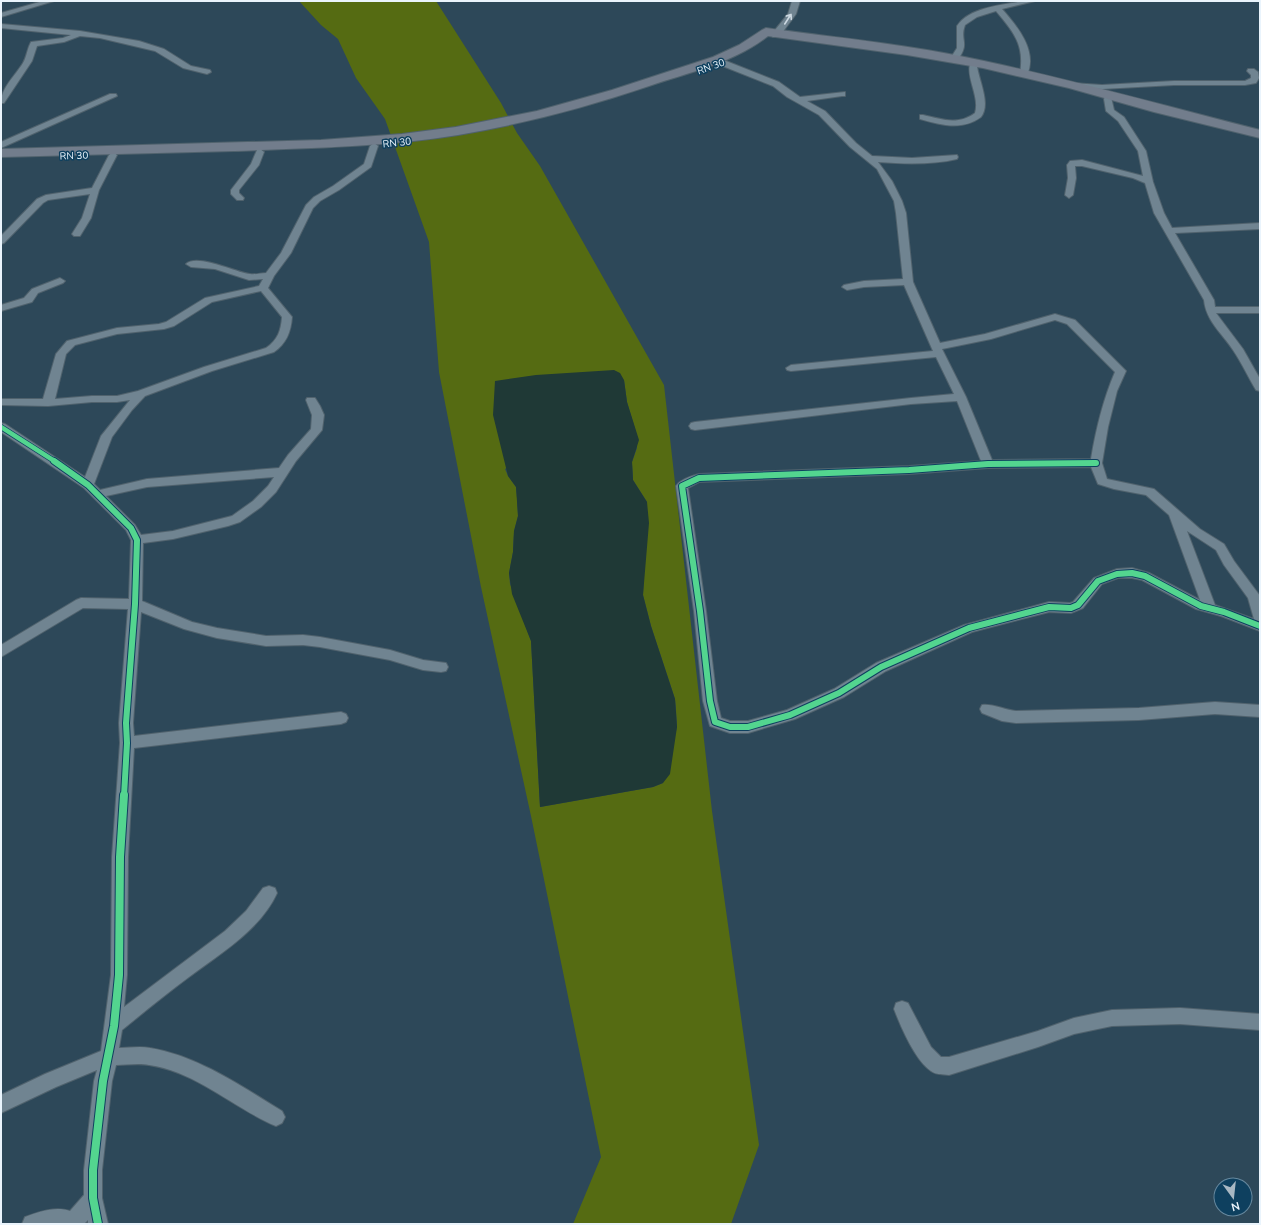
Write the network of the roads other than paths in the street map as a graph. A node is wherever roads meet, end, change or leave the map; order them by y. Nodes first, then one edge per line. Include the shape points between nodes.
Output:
1 (51, 1) edge
2 (796, 1) edge
3 (1029, 1) edge
4 (23, 4) edge
5 (32, 7) junction
6 (998, 9) junction
7 (11, 12) junction
8 (782, 12) dead end
9 (1, 15) edge
10 (1, 26) edge
11 (78, 34) junction
12 (769, 35) junction
13 (954, 59) junction
14 (723, 63) junction
15 (973, 66) junction
16 (1251, 70) dead end
17 (207, 72) dead end
18 (1024, 73) junction
19 (1072, 85) junction
20 (3, 93) edge
21 (842, 94) dead end
22 (113, 96) dead end
23 (1108, 98) junction
24 (799, 100) junction
25 (1, 101) edge
26 (1159, 109) junction
27 (923, 117) dead end
28 (1260, 134) edge
29 (1, 145) edge
30 (374, 146) junction
31 (260, 152) junction
32 (1, 153) edge
33 (113, 155) junction
34 (954, 156) dead end
35 (870, 158) junction
36 (1, 159) edge
37 (1148, 178) junction
38 (95, 190) junction
39 (1069, 194) dead end
40 (240, 198) dead end
41 (1260, 226) edge
42 (1169, 231) junction
43 (77, 234) dead end
44 (1, 241) edge
45 (191, 264) dead end
46 (269, 276) junction
47 (60, 282) dead end
48 (908, 282) junction
49 (847, 287) dead end
50 (262, 288) junction
51 (1, 308) edge
52 (1210, 310) junction
53 (1260, 310) edge
54 (938, 351) junction
55 (791, 368) dead end
56 (1255, 370) edge
57 (1260, 388) edge
58 (141, 394) junction
59 (961, 397) junction
60 (311, 400) dead end
61 (1, 402) edge
62 (48, 404) junction
63 (695, 426) dead end
64 (1, 427) edge
65 (1096, 463) junction
66 (988, 464) junction
67 (282, 472) junction
68 (88, 485) junction
69 (99, 494) junction
70 (1175, 515) junction
71 (137, 540) junction
72 (135, 604) junction
73 (1210, 608) junction
74 (1260, 617) edge
75 (1260, 626) edge
76 (1, 652) edge
77 (440, 667) dead end
78 (987, 709) dead end
79 (1260, 711) edge
80 (341, 718) dead end
81 (127, 743) junction
82 (269, 893) dead end
83 (902, 1009) dead end
84 (1260, 1022) edge
85 (114, 1026) junction
86 (109, 1058) junction
87 (1, 1104) edge
88 (276, 1117) dead end
89 (93, 1198) junction
90 (72, 1223) edge
91 (32, 1224) edge
92 (98, 1224) edge

1 - 5 street
12 -> 2 street via 792,14
3 - 6 street
4 - 5 street
4 - 7 street
5 - 7 street
6 - 13 street via 980,14 961,24 961,47
6 - 18 street via 1024,43 1027,63
7 - 9 street
8 - 12 street
10 - 11 street
11 - 17 street via 159,49 185,67
11 - 20 street via 64,40 34,44 28,61
12 - 13 main road
12 - 14 main road, RN 30 / RN 30
12 - 15 main road
12 - 32 main road, RN 30 via 715,60 617,92 536,116 474,128 380,140 321,144
13 - 18 main road
14 - 24 street via 776,84
14 - 30 main road, RN 30 / RN 30 via 539,120 477,133
15 - 23 main road
15 - 27 street via 979,95 978,116 961,124
16 - 19 street via 1255,78 1245,83 1102,87
18 - 19 main road
19 - 26 main road
20 - 25 street
21 - 24 street
22 - 29 street
23 - 26 main road
23 - 37 street via 1110,111 1120,119 1142,151
24 - 35 street via 822,113 853,146
26 - 28 main road
30 - 31 main road, RN 30 / RN 30
30 - 46 street via 368,165 308,207 286,253
31 - 33 main road, RN 30 / RN 30
31 - 40 street via 255,165 235,190 235,194
33 - 36 main road, RN 30 / RN 30
33 - 38 street
34 - 35 street via 925,162
35 - 48 street via 880,168 898,201
37 - 39 street via 1073,163
37 - 42 street via 1159,213
38 - 43 street via 84,226
38 - 44 street via 40,201
41 - 42 street
42 - 52 street via 1202,285 1209,300
45 - 46 street via 216,266 249,277
46 - 50 street
47 - 51 street via 35,291 28,300
48 - 49 street
48 - 54 street
50 - 58 street via 287,317 284,334 276,346
50 - 62 street via 209,300 182,318 160,327 117,331 71,343 61,354
52 - 53 street
52 - 56 street
54 - 55 street
54 - 59 street
54 - 65 street via 1055,317 1071,322 1121,371 1112,390
56 - 57 street
58 - 62 street via 117,399
58 - 68 street via 107,436
59 - 63 street
59 - 66 street
60 - 67 street via 318,415 316,430
61 - 62 street
64 - 68 street
65 - 66 street
65 - 70 street via 1102,481 1150,492
66 - 73 street via 909,470 699,478 682,486 710,701 715,722 730,727 748,727 790,715 839,693 881,667 969,628 1049,607 1071,608 1078,605 1098,582 1117,574 1132,573 1146,576 1185,598
67 - 69 street via 147,483
67 - 71 street via 272,489 236,519 173,535
68 - 69 street
69 - 71 street via 130,528
70 - 73 street
70 - 74 street via 1220,547 1254,597
71 - 72 street
72 - 76 street via 81,603
72 - 77 street via 189,626 217,633 266,641 320,642
72 - 81 street via 126,723
73 - 75 street
78 - 79 street via 1016,717 1139,714 1215,708
80 - 81 street
81 - 85 street via 120,857 119,975
82 - 85 street via 259,910 223,944
83 - 84 street via 925,1053 937,1065 949,1066 1074,1026 1112,1018 1180,1016
85 - 86 street
86 - 87 street via 51,1080
86 - 88 street via 149,1056 186,1068 213,1080
86 - 89 street via 99,1112
89 - 90 street
89 - 92 street
90 - 91 street via 66,1218 55,1218

